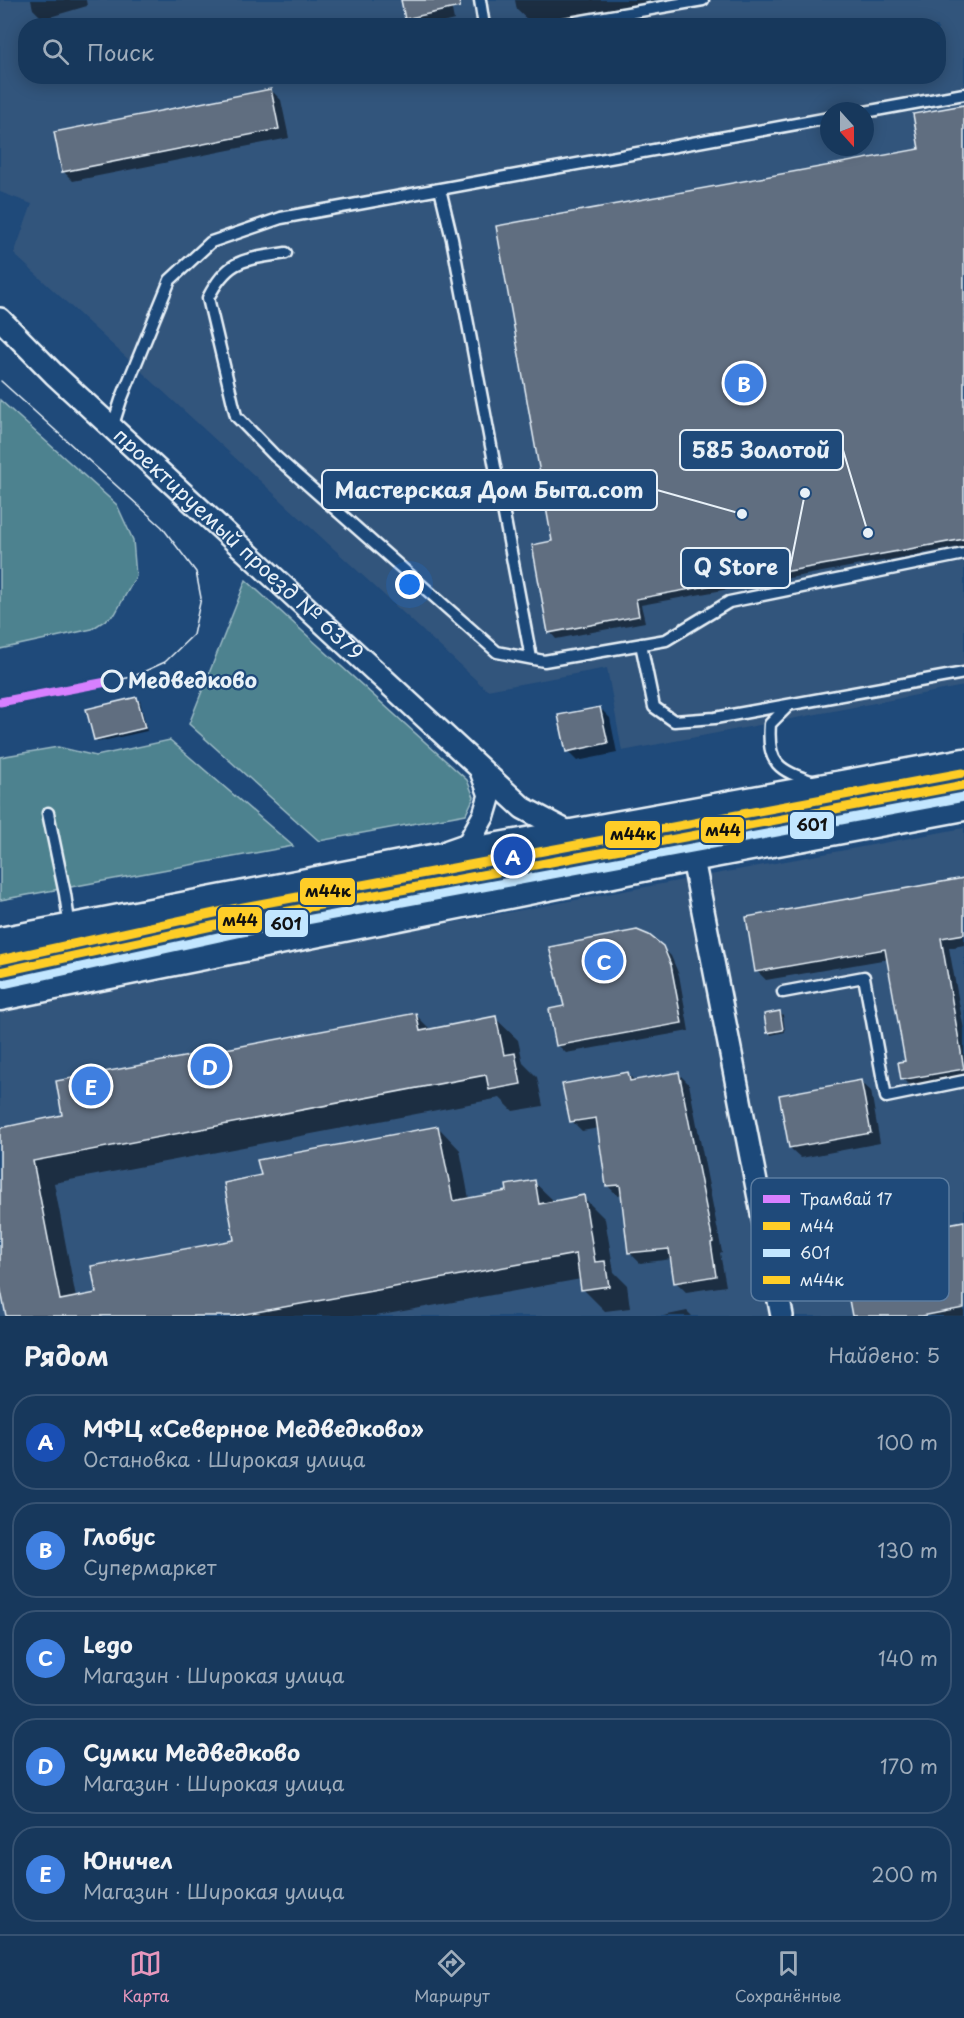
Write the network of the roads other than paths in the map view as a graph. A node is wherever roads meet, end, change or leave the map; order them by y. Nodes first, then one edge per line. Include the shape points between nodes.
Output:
1 (480, 0) edge
2 (704, 0) edge
3 (483, 18) edge
4 (599, 18) edge
5 (964, 94) edge
6 (874, 110) edge
7 (820, 120) edge
8 (440, 189) junction
9 (286, 253) dead end
10 (0, 320) edge
11 (112, 428) junction
12 (964, 554) edge
13 (641, 644) junction
14 (531, 658) junction
15 (964, 673) edge
16 (788, 706) junction
17 (964, 763) edge
18 (479, 768) junction
19 (835, 785) junction
20 (964, 785) edge
21 (964, 806) edge
22 (48, 813) dead end
23 (572, 834) junction
24 (688, 836) junction
25 (411, 863) junction
26 (70, 929) junction
27 (0, 942) edge
28 (0, 972) edge
29 (783, 992) dead end
30 (0, 996) edge
31 (964, 1081) edge
32 (755, 1178) edge
33 (779, 1301) edge
34 (782, 1316) edge

1 - 3 lane
2 - 4 lane
5 - 6 lane
7 - 8 lane
8 - 11 lane via 280,218 212,243 170,280
8 - 14 lane
9 - 14 lane via 239,261 218,279 208,298 236,416 275,456 497,652
10 - 11 street, проектируемый проезд № 6379
11 - 18 street, проектируемый проезд № 6379
12 - 13 lane via 729,602 666,640
13 - 14 lane via 544,661
13 - 16 lane via 654,707 674,721
15 - 16 lane
16 - 19 lane via 770,724 774,760 789,774
17 - 19 main road
18 - 23 street, проектируемый проезд № 6379 via 523,808
18 - 25 street, проектируемый проезд № 6379 via 490,795 468,844
19 - 24 main road
20 - 24 lane
21 - 24 main road
22 - 26 lane
23 - 24 main road
23 - 25 main road
24 - 28 lane via 235,921
24 - 30 main road
24 - 32 street
25 - 26 main road
26 - 27 main road
29 - 31 lane via 864,977 886,1097
33 - 34 street

